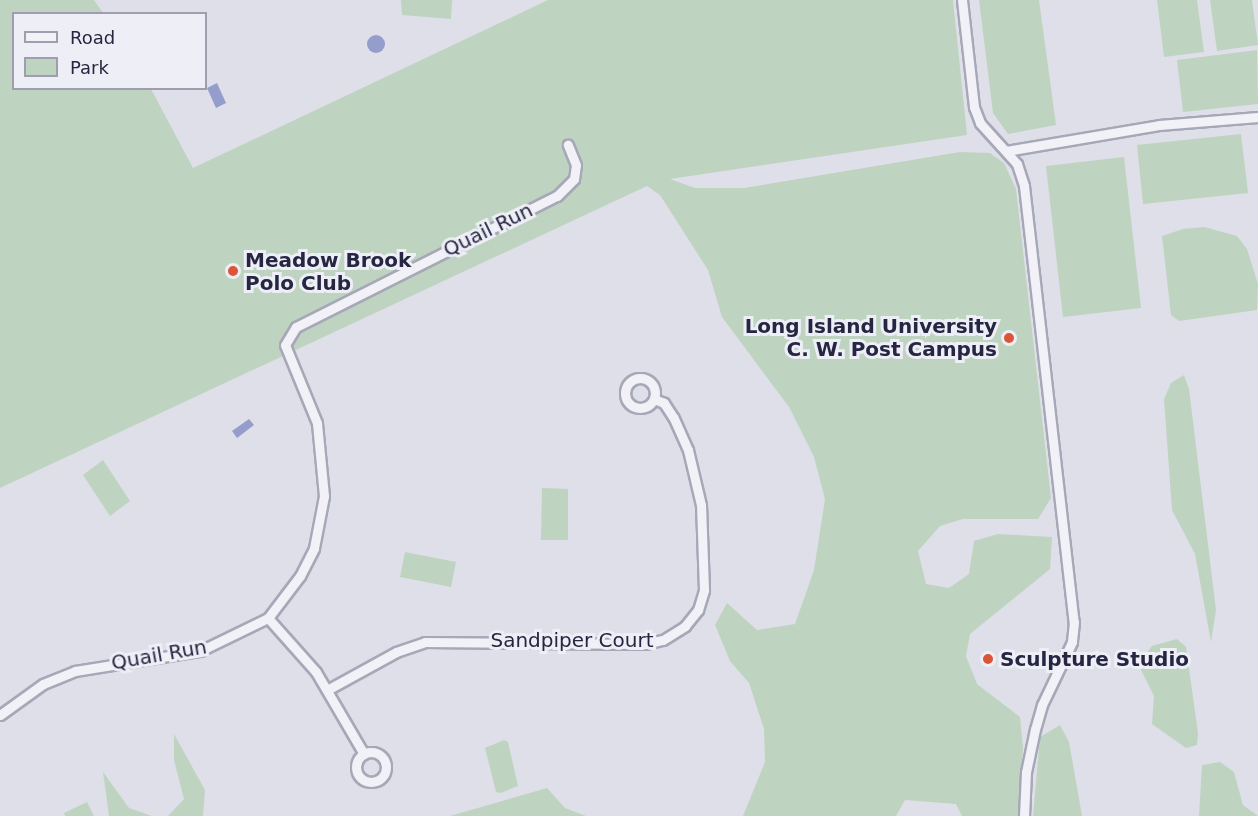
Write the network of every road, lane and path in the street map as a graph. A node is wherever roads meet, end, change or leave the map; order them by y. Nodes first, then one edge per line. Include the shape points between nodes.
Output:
1 (962, 0) edge
2 (1258, 117) edge
3 (568, 145) dead end
4 (1006, 151) junction
5 (654, 399) dead end
6 (268, 618) junction
7 (327, 690) junction
8 (0, 715) edge
9 (364, 754) dead end
10 (1024, 816) edge

1 - 4 street via 974,107 980,123
2 - 4 street via 1159,124
3 - 6 street, Quail Run via 576,165 574,179 557,196 296,327 285,345 317,423 324,496 314,548 300,576
4 - 10 street via 1017,164 1024,186 1074,622 1072,642 1037,722 1026,772
5 - 7 street, Sandpiper Court via 664,403 688,450 701,505 704,591 698,610 685,626 663,640 645,644 425,642 396,652
6 - 7 street
6 - 8 street, Quail Run via 200,651 75,671 43,684
7 - 9 street

